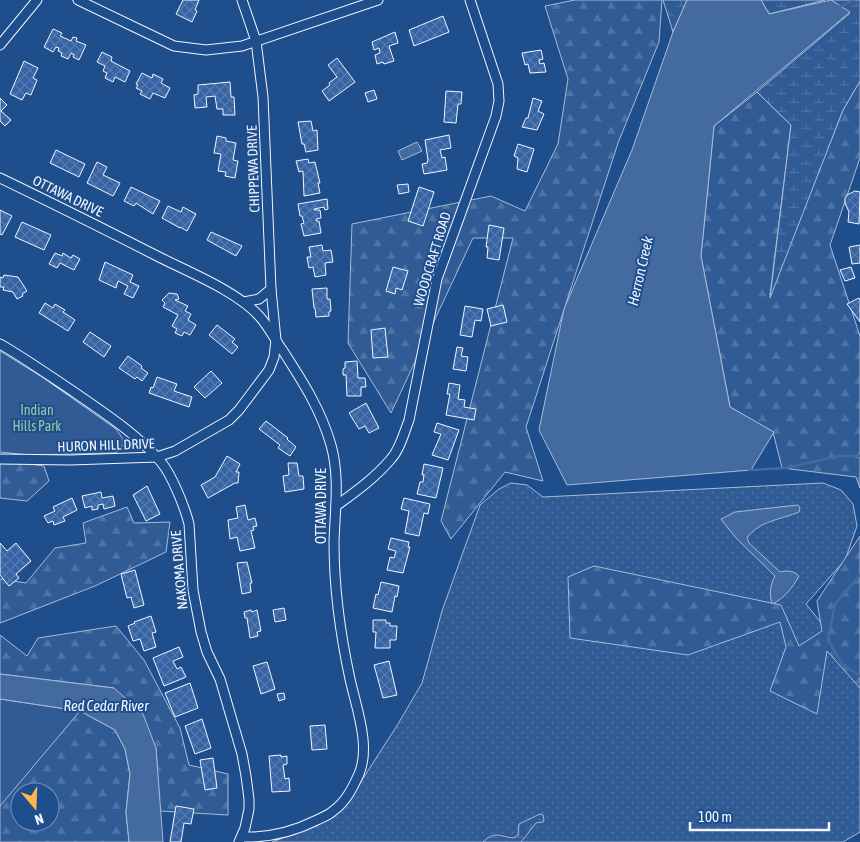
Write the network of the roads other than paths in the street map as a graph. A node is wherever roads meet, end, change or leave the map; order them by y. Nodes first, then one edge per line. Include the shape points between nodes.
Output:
1 (37, 0) edge
2 (78, 0) edge
3 (242, 0) edge
4 (378, 0) edge
5 (470, 0) edge
6 (256, 41) junction
7 (0, 45) edge
8 (0, 178) edge
9 (272, 289) junction
10 (244, 302) junction
11 (276, 340) junction
12 (0, 344) edge
13 (157, 457) junction
14 (0, 459) edge
15 (336, 506) junction
16 (240, 840) edge

1 - 7 street
2 - 6 street via 174,46 216,50
3 - 6 street, CHIPPEWA DRIVE
4 - 6 street
5 - 15 street, WOODCRAFT ROAD via 498,84 496,116 437,279 404,434 392,458
6 - 9 street, CHIPPEWA DRIVE via 264,97
8 - 10 street, OTTAWA DRIVE
9 - 10 street via 259,299
9 - 11 street, CHIPPEWA DRIVE
10 - 11 street, OTTAWA DRIVE via 260,317
11 - 13 street, HURON HILL DRIVE via 269,370 234,415 216,429
11 - 15 street, OTTAWA DRIVE via 312,396 324,422 335,459
12 - 13 street, NAKOMA DRIVE via 88,402 136,437
13 - 14 street, HURON HILL DRIVE
13 - 16 street, NAKOMA DRIVE via 166,468 186,514 193,590 201,632 220,679 242,754 249,799
15 - 16 street, OTTAWA DRIVE via 336,600 363,738 362,766 349,793 332,812 285,833

